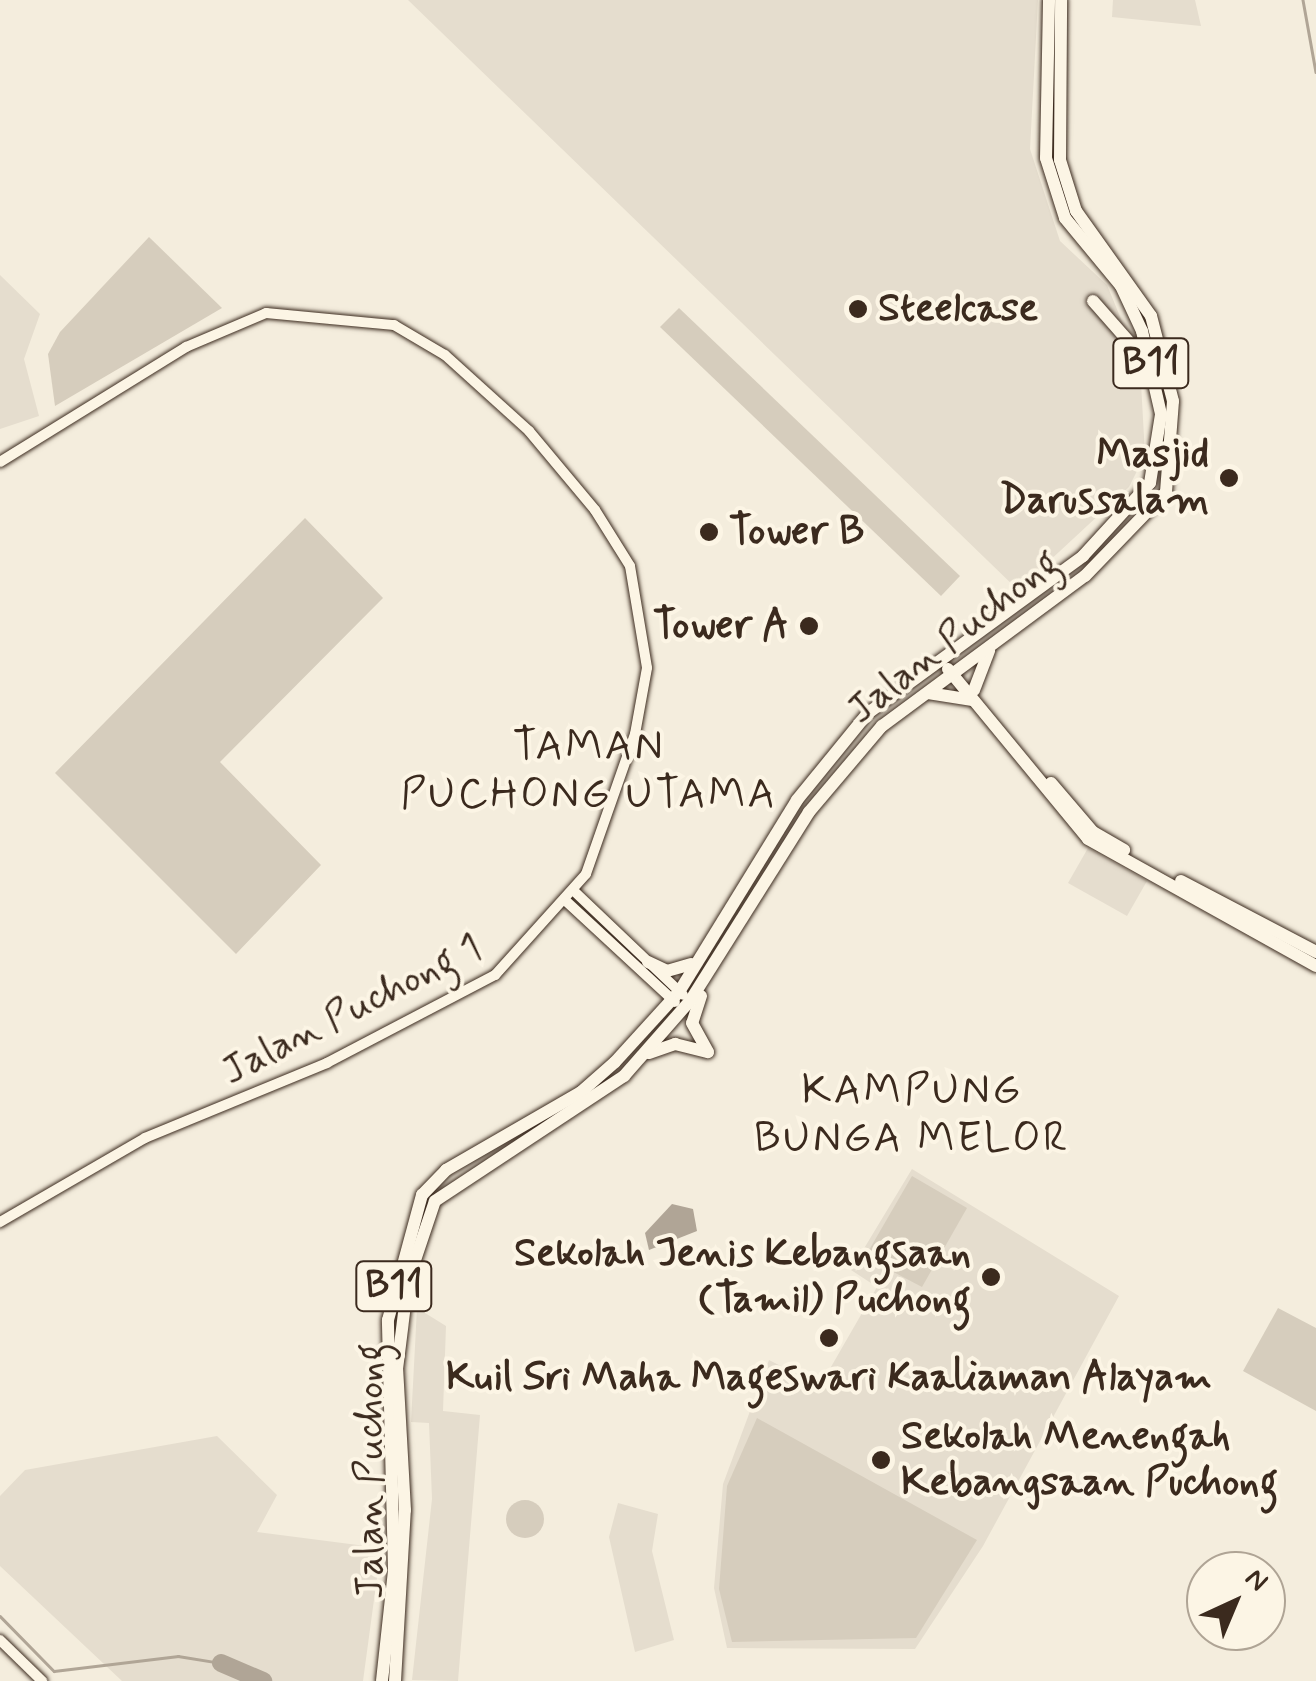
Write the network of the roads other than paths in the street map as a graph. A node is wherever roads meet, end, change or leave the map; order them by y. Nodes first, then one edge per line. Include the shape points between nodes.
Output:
1 (1048, 0) edge
2 (1061, 0) edge
3 (1092, 300) dead end
4 (1158, 390) junction
5 (0, 462) edge
6 (993, 645) junction
7 (943, 658) junction
8 (954, 672) junction
9 (924, 693) junction
10 (974, 696) junction
11 (574, 892) junction
12 (567, 902) junction
13 (1267, 932) junction
14 (1316, 952) edge
15 (700, 956) junction
16 (648, 962) junction
17 (1316, 966) edge
18 (715, 967) junction
19 (681, 1001) junction
20 (642, 1057) junction
21 (0, 1222) edge
22 (0, 1640) edge
23 (42, 1681) edge
24 (382, 1681) edge
25 (395, 1681) edge

1 - 4 main road, Jalan Puchong / B11 via 1042,112 1051,178 1065,218 1133,307
2 - 6 main road, Jalan Puchong / B11 via 1055,109 1063,175 1076,211 1151,316 1173,401 1169,474 1158,504 1110,552
3 - 4 main road via 1134,340
4 - 7 main road, Jalan Puchong / B11 via 1160,439 1143,495 1084,556
5 - 11 street, Jalan Puchong 1 via 186,347 266,313 362,315 445,355 529,431 595,510 641,603 647,668 635,734 602,842
6 - 8 main road, Jalan Puchong / B11
6 - 10 main road
7 - 8 main road
7 - 15 main road, Jalan Puchong / B11 via 868,712 817,772
8 - 9 main road, Jalan Puchong / B11
8 - 10 main road
9 - 10 main road
9 - 18 main road, Jalan Puchong / B11 via 830,785
10 - 13 main road via 1094,832
11 - 12 street, Jalan Puchong 1
11 - 16 street
12 - 19 street
12 - 21 street, Jalan Puchong 1 via 496,975 444,1006 145,1138
13 - 14 main road
13 - 17 main road
15 - 16 main road via 682,971
15 - 19 main road, Jalan Puchong / B11
16 - 19 street
18 - 19 main road, Jalan Puchong / B11
18 - 20 main road via 692,1023 708,1052 662,1045
19 - 20 main road, Jalan Puchong / B11
19 - 24 main road, Jalan Puchong / B11 via 581,1092 446,1170 414,1210 386,1352 394,1570
20 - 25 main road, Jalan Puchong / B11 via 586,1106 459,1178 426,1218 396,1370 406,1510
22 - 23 street

